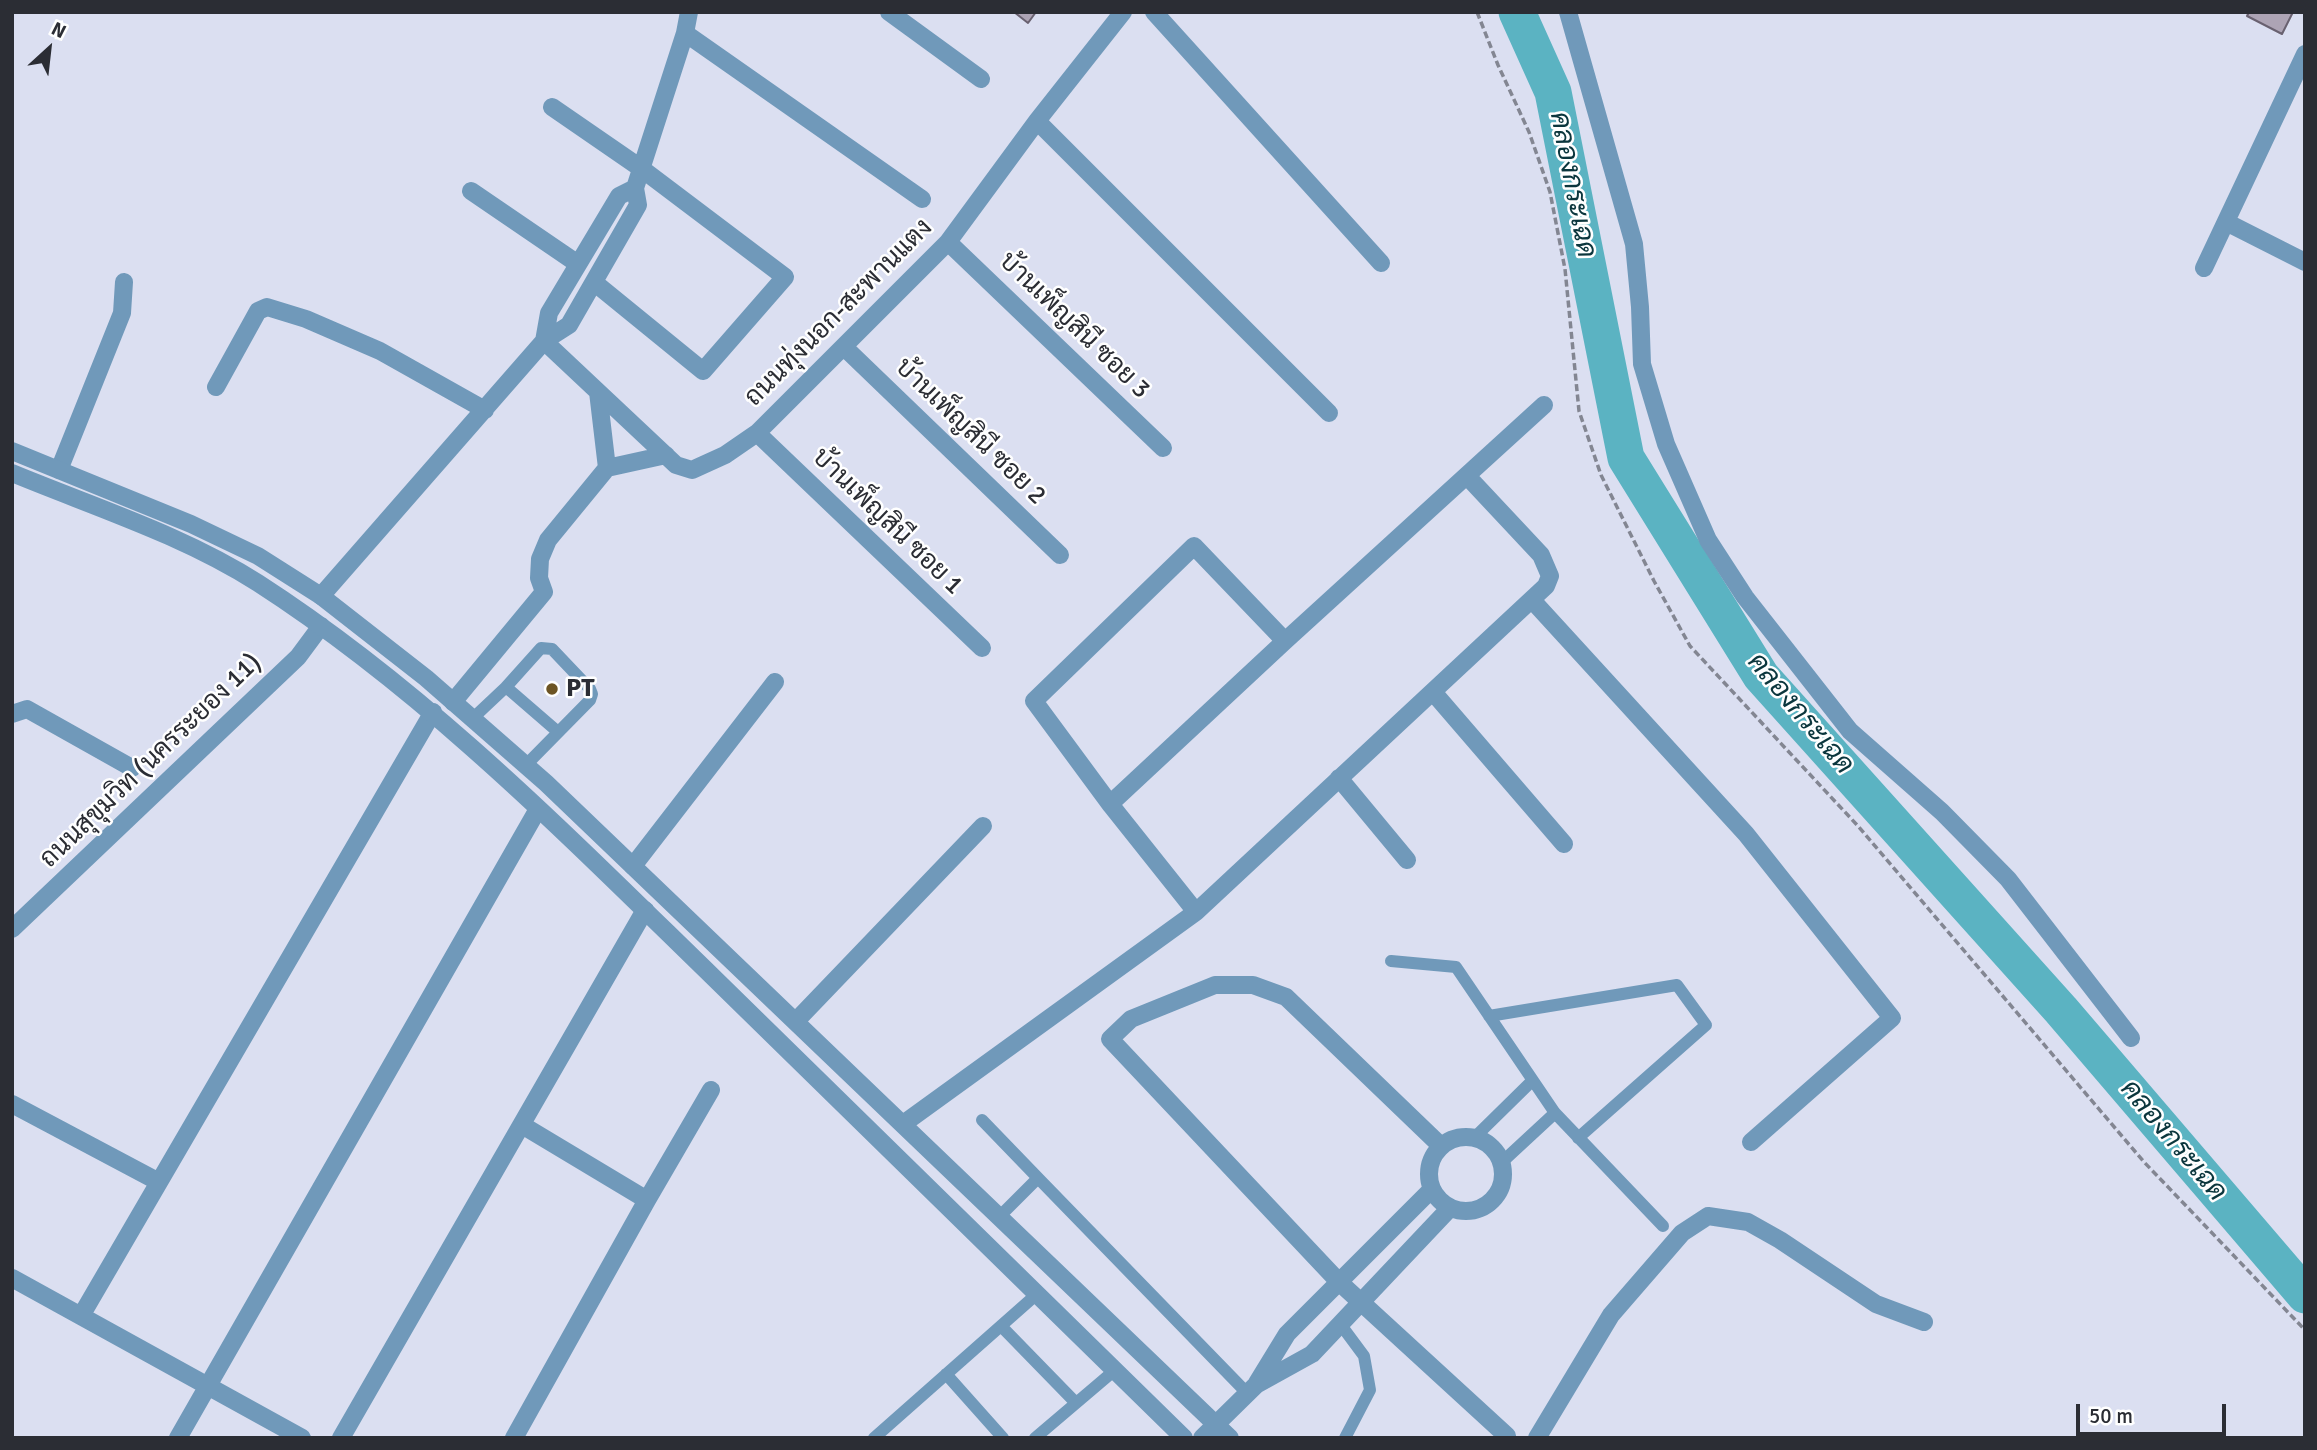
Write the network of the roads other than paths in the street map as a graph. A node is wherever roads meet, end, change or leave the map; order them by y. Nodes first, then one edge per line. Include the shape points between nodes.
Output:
1 (689, 12) edge
2 (889, 12) edge
3 (1123, 12) edge
4 (1154, 12) edge
5 (1567, 12) edge
6 (685, 33) junction
7 (2305, 54) edge
8 (981, 79) dead end
9 (552, 107) dead end
10 (1037, 121) junction
11 (642, 169) junction
12 (635, 188) junction
13 (471, 191) dead end
14 (922, 199) dead end
15 (2226, 222) junction
16 (948, 242) junction
17 (2305, 262) edge
18 (1381, 263) dead end
19 (578, 264) junction
20 (2204, 268) dead end
21 (124, 282) dead end
22 (595, 283) junction
23 (544, 341) junction
24 (844, 347) junction
25 (216, 387) dead end
26 (598, 392) junction
27 (1544, 405) dead end
28 (485, 410) junction
29 (1329, 413) dead end
30 (757, 433) junction
31 (1163, 448) dead end
32 (12, 451) edge
33 (666, 455) junction
34 (607, 468) junction
35 (59, 470) junction
36 (12, 474) edge
37 (1467, 476) junction
38 (1060, 555) dead end
39 (321, 596) junction
40 (1532, 600) junction
41 (321, 626) junction
42 (1284, 641) junction
43 (982, 648) dead end
44 (775, 682) dead end
45 (506, 687) junction
46 (1433, 692) junction
47 (453, 702) junction
48 (433, 712) junction
49 (12, 714) edge
50 (472, 719) junction
51 (558, 732) junction
52 (526, 765) junction
53 (132, 768) dead end
54 (1339, 778) junction
55 (1110, 804) junction
56 (538, 809) junction
57 (983, 826) dead end
58 (1564, 844) dead end
59 (1407, 860) dead end
60 (633, 866) junction
61 (645, 911) junction
62 (1196, 912) junction
63 (12, 929) edge
64 (1391, 961) dead end
65 (1489, 1016) junction
66 (796, 1021) junction
67 (2131, 1038) dead end
68 (1532, 1081) junction
69 (711, 1090) dead end
70 (12, 1104) edge
71 (1555, 1113) junction
72 (982, 1120) dead end
73 (903, 1124) junction
74 (522, 1125) junction
75 (1474, 1138) junction
76 (1578, 1138) junction
77 (1751, 1142) dead end
78 (1441, 1146) junction
79 (1501, 1163) junction
80 (1038, 1178) junction
81 (159, 1182) junction
82 (1432, 1189) junction
83 (647, 1200) junction
84 (1450, 1208) junction
85 (1000, 1216) junction
86 (1663, 1226) dead end
87 (12, 1278) edge
88 (1339, 1282) junction
89 (1037, 1294) junction
90 (1361, 1303) junction
91 (81, 1316) junction
92 (1924, 1322) dead end
93 (1341, 1325) junction
94 (1001, 1326) junction
95 (1115, 1370) junction
96 (946, 1374) junction
97 (207, 1387) junction
98 (1251, 1389) junction
99 (1076, 1403) junction
100 (1216, 1423) junction
101 (1507, 1436) dead end
102 (178, 1438) edge
103 (302, 1438) edge
104 (341, 1438) edge
105 (514, 1438) edge
106 (874, 1438) edge
107 (1003, 1438) edge
108 (1035, 1438) edge
109 (1184, 1438) edge
110 (1202, 1438) edge
111 (1230, 1438) edge
112 (1345, 1438) edge
113 (1537, 1438) edge

1 - 6 street
2 - 8 street
3 - 10 street, ถนนทุ่งนอก-สะพานแตง
4 - 18 street
5 - 67 street via 1634,244 1642,364 1666,444 1708,540 1745,597 1850,731 1942,812 2008,879
6 - 11 street
6 - 14 street
7 - 15 street
9 - 11 street
10 - 16 street, ถนนทุ่งนอก-สะพานแตง
10 - 29 street
11 - 12 street
11 - 22 street via 785,277 703,371
12 - 19 street via 619,196
12 - 22 street via 638,205
13 - 19 street
15 - 17 street
15 - 20 street
16 - 24 street, ถนนทุ่งนอก-สะพานแตง
16 - 31 street, บ้านเพ็ญสินี ซอย 3
19 - 23 street via 549,313
21 - 35 street via 122,313
22 - 23 street via 569,325
23 - 26 street, ถนนทุ่งนอก-สะพานแตง
23 - 28 street
24 - 30 street, ถนนทุ่งนอก-สะพานแตง
24 - 38 street, บ้านเพ็ญสินี ซอย 2
25 - 28 street via 258,311 267,307 306,318 380,351
26 - 33 street, ถนนทุ่งนอก-สะพานแตง
26 - 34 street
27 - 37 street
28 - 39 street
30 - 33 street, ถนนทุ่งนอก-สะพานแตง via 692,470 676,465
30 - 43 street, บ้านเพ็ญสินี ซอย 1
32 - 35 street
33 - 34 street
34 - 47 street via 548,540 540,559 544,593
35 - 39 street via 258,556
36 - 41 street via 182,543 254,581
37 - 40 street via 1547,564 1550,576 1546,586
37 - 42 street
39 - 47 street
40 - 46 street
40 - 77 street via 1746,834 1892,1018
41 - 48 street
41 - 63 street, ถนนสุขุมวิท (นครระยอง 11) via 298,657
42 - 55 street
42 - 55 street via 1194,546 1034,701
44 - 60 street
45 - 50 lane
45 - 51 lane
45 - 51 lane via 541,648 552,649 592,694
46 - 54 street
46 - 58 street
47 - 50 street
48 - 56 street
48 - 81 street
49 - 53 street via 27,709
50 - 52 street
51 - 52 lane
52 - 60 street
54 - 59 street
54 - 62 street
55 - 62 street
56 - 61 street
56 - 97 street
57 - 66 street
60 - 66 street
61 - 74 street
61 - 89 street
62 - 73 street
64 - 65 lane via 1456,967
65 - 68 lane
65 - 76 lane via 1677,985 1706,1026
66 - 73 street
68 - 71 lane
68 - 75 lane
69 - 83 street
70 - 81 street
71 - 76 lane
71 - 79 lane
72 - 80 lane
73 - 85 street
74 - 83 street
74 - 104 street
75 - 78 street via 1462,1137
75 - 79 street via 1491,1147
76 - 86 lane
78 - 82 street via 1428,1174
78 - 88 street via 1286,997 1253,985 1215,985 1131,1019 1110,1039
79 - 84 street via 1500,1188 1493,1199 1481,1208
80 - 85 lane
80 - 98 lane
81 - 91 street
82 - 84 street via 1438,1201
82 - 88 street
83 - 105 street
84 - 90 street
85 - 100 street
87 - 91 street
88 - 90 street
88 - 98 street via 1287,1334
89 - 94 lane
89 - 95 street
90 - 93 street
90 - 101 street
91 - 97 street
92 - 113 street via 1875,1304 1748,1222 1708,1216 1682,1233 1611,1315
93 - 98 street via 1312,1354
93 - 112 lane via 1364,1356 1370,1390
94 - 96 lane
94 - 99 lane
95 - 99 lane
95 - 109 street
96 - 106 lane
96 - 107 lane
97 - 102 street
97 - 103 street
98 - 100 street
99 - 108 lane
100 - 110 street
100 - 111 street

